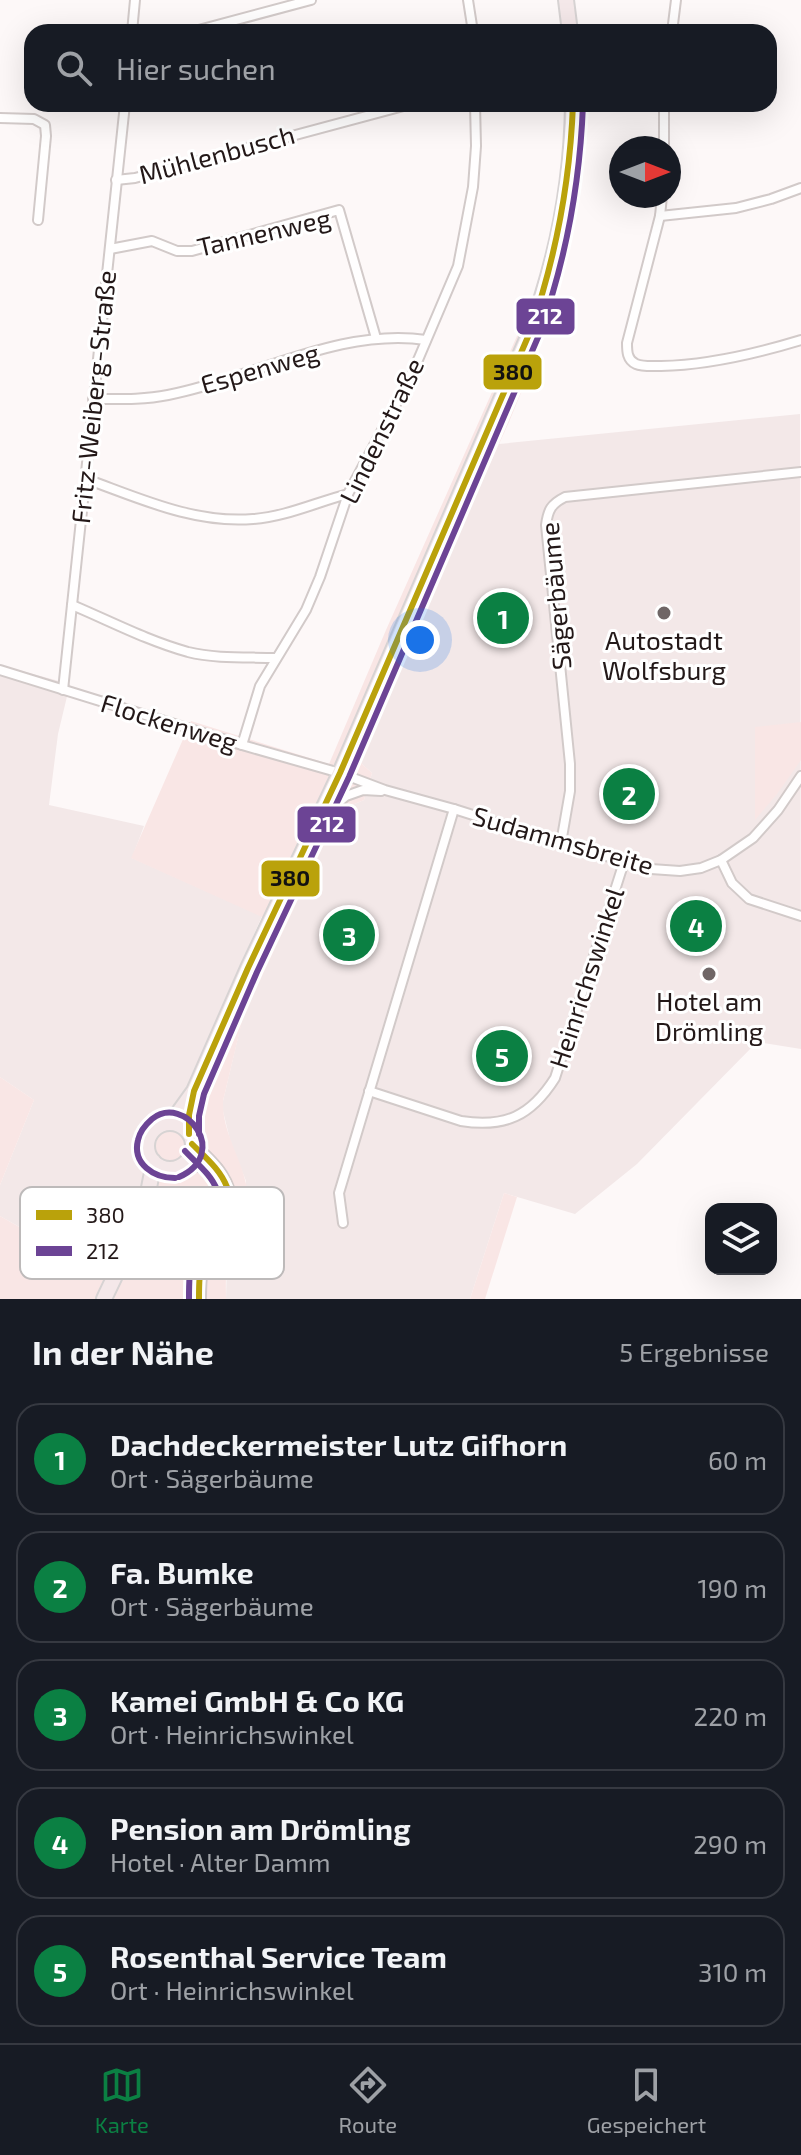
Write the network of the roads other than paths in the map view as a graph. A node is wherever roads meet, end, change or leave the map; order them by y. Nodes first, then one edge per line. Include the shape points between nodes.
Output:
1 (135, 0) edge
2 (311, 0) edge
3 (468, 0) edge
4 (566, 0) edge
5 (676, 0) edge
6 (133, 24) edge
7 (221, 24) edge
8 (472, 24) edge
9 (569, 24) edge
10 (673, 24) edge
11 (124, 112) edge
12 (381, 112) edge
13 (475, 112) edge
14 (573, 112) edge
15 (664, 112) edge
16 (0, 118) edge
17 (664, 136) edge
18 (116, 180) junction
19 (801, 188) edge
20 (661, 208) edge
21 (660, 216) junction
22 (38, 220) dead end
23 (110, 249) junction
24 (376, 338) junction
25 (426, 340) junction
26 (801, 340) edge
27 (93, 399) junction
28 (801, 472) edge
29 (86, 479) junction
30 (348, 494) junction
31 (72, 605) junction
32 (276, 658) junction
33 (0, 670) edge
34 (63, 690) junction
35 (242, 745) junction
36 (340, 773) junction
37 (801, 776) edge
38 (385, 790) junction
39 (454, 809) junction
40 (318, 819) junction
41 (561, 843) junction
42 (721, 860) junction
43 (624, 862) junction
44 (801, 916) edge
45 (194, 1091) junction
46 (369, 1091) junction
47 (171, 1123) junction
48 (190, 1139) junction
49 (153, 1161) junction
50 (177, 1166) junction
51 (216, 1169) junction
52 (149, 1187) edge
53 (161, 1187) edge
54 (226, 1187) edge
55 (343, 1223) dead end
56 (113, 1279) edge
57 (201, 1279) edge
58 (104, 1299) edge
59 (199, 1299) edge

1 - 6 street
2 - 7 street
3 - 8 street
4 - 9 main road
5 - 10 street
11 - 18 street, Fritz-Weiberg-Straße
12 - 18 street, Mühlenbusch
13 - 25 street, Lindenstraße via 473,187 464,239
14 - 36 main road via 562,219 540,304
15 - 17 street
16 - 22 street via 34,119 45,125
18 - 23 street, Fritz-Weiberg-Straße
19 - 21 street via 736,208
20 - 21 street
21 - 26 street via 630,329 627,353 635,364 699,363
23 - 24 street, Tannenweg via 152,241 192,251 339,210
23 - 27 street, Fritz-Weiberg-Straße
24 - 25 street, Espenweg
24 - 27 street, Espenweg via 166,396
25 - 30 street, Lindenstraße
27 - 29 street, Fritz-Weiberg-Straße
28 - 41 street, Sägerbäume via 565,497 548,511 570,764
29 - 30 street via 181,513 225,519 254,519
29 - 31 street, Fritz-Weiberg-Straße
30 - 32 street, Lindenstraße via 306,610
31 - 32 street via 190,652
31 - 34 street, Fritz-Weiberg-Straße
32 - 35 street, Lindenstraße via 260,686
33 - 34 street, Flockenweg
34 - 35 street, Flockenweg
35 - 36 street, Flockenweg
36 - 38 street, Sudammsbreite
36 - 40 main road
37 - 42 street, Sudammsbreite via 753,838
38 - 39 street, Sudammsbreite
38 - 40 street, Sudammsbreite via 346,796
39 - 41 street, Sudammsbreite
39 - 46 street
40 - 45 main road
41 - 43 street, Sudammsbreite
42 - 43 street, Sudammsbreite via 680,871
42 - 44 street via 732,883 749,899
43 - 46 street, Heinrichswinkel via 555,1078 534,1105 506,1121 476,1123
45 - 47 main road
45 - 48 main road
46 - 55 street via 339,1193
47 - 48 main road via 184,1128
47 - 49 main road via 149,1137
48 - 50 main road via 191,1155
48 - 51 main road
49 - 50 main road
49 - 52 main road
50 - 51 main road
50 - 53 main road
51 - 54 main road
56 - 58 main road
57 - 59 main road

